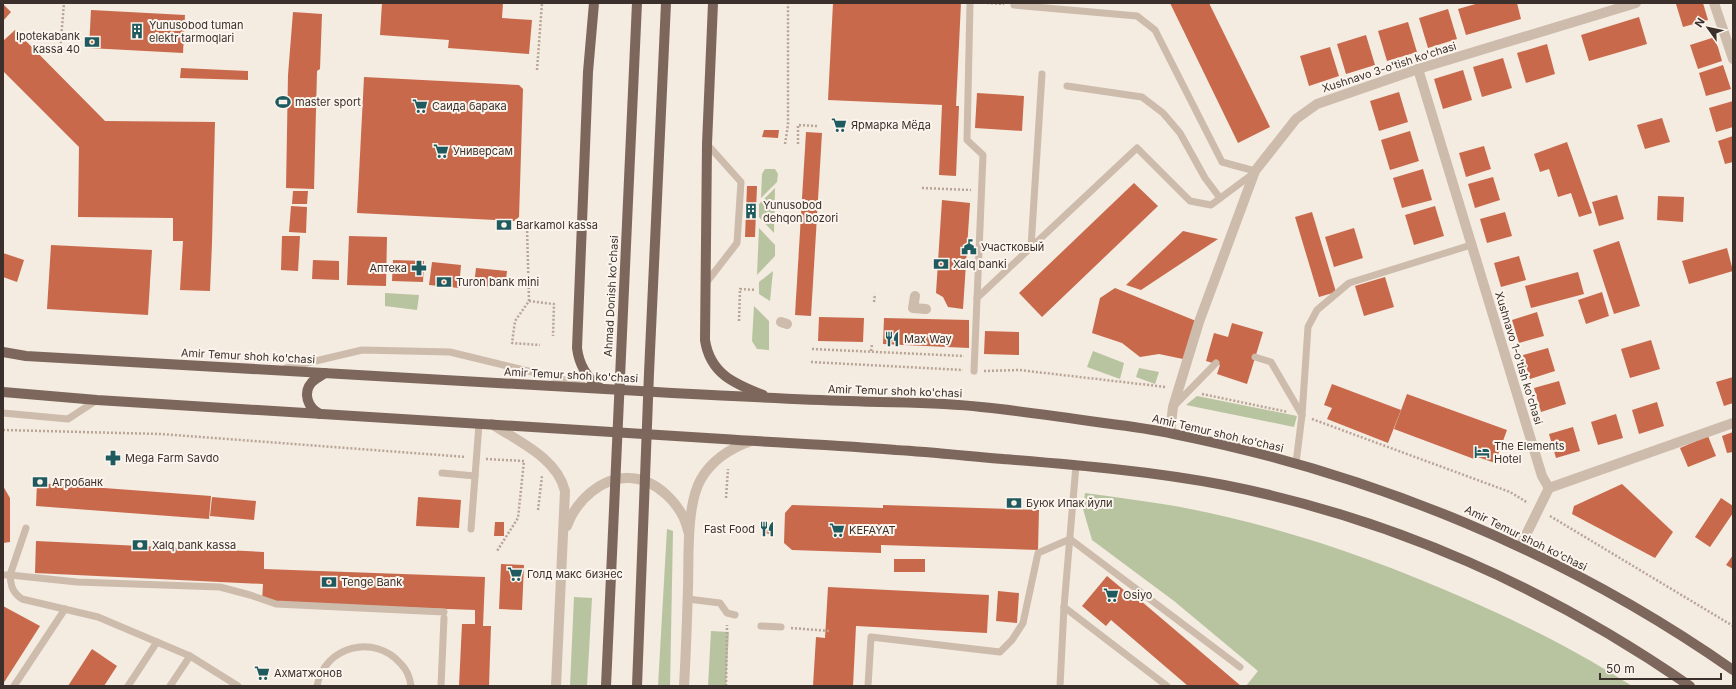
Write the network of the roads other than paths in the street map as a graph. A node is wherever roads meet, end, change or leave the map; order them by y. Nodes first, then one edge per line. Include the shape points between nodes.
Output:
1 (594, 3) edge
2 (637, 3) edge
3 (666, 3) edge
4 (713, 3) edge
5 (970, 3) edge
6 (1636, 3) edge
7 (1714, 3) edge
8 (1014, 5) road end
9 (1733, 59) edge
10 (1418, 69) junction
11 (1042, 74) dead end
12 (1067, 86) dead end
13 (707, 144) junction
14 (1256, 171) junction
15 (1220, 198) junction
16 (1471, 245) junction
17 (1031, 248) junction
18 (706, 282) junction
19 (915, 296) dead end
20 (977, 298) junction
21 (926, 309) dead end
22 (3, 352) edge
23 (1255, 357) dead end
24 (1216, 364) dead end
25 (277, 370) junction
26 (974, 371) dead end
27 (326, 373) junction
28 (600, 388) junction
29 (3, 392) edge
30 (773, 398) junction
31 (97, 400) junction
32 (1173, 407) junction
33 (3, 413) edge
34 (320, 414) junction
35 (1302, 415) junction
36 (1733, 423) edge
37 (479, 424) junction
38 (492, 424) junction
39 (1170, 432) junction
40 (751, 441) junction
41 (1296, 463) junction
42 (1076, 465) junction
43 (442, 473) dead end
44 (475, 476) junction
45 (1549, 488) junction
46 (26, 528) dead end
47 (471, 529) dead end
48 (690, 537) junction
49 (564, 538) junction
50 (1070, 539) junction
51 (1520, 547) junction
52 (6, 575) edge
53 (688, 599) junction
54 (1064, 607) junction
55 (65, 609) junction
56 (735, 615) dead end
57 (761, 626) dead end
58 (781, 626) road end
59 (157, 642) junction
60 (190, 656) junction
61 (1240, 667) dead end
62 (1733, 670) edge
63 (14, 686) edge
64 (128, 686) edge
65 (170, 686) edge
66 (238, 686) edge
67 (317, 686) edge
68 (411, 686) edge
69 (441, 686) edge
70 (556, 686) edge
71 (606, 686) edge
72 (637, 686) edge
73 (684, 686) edge
74 (868, 686) edge
75 (1060, 686) edge
76 (1167, 686) edge
77 (1690, 686) edge

1 - 28 main road via 588,72 577,348 583,370
2 - 71 main road, Ahmad Donish ko'chasi, bridge
3 - 72 main road, bridge
4 - 13 main road
5 - 20 lane via 967,140 983,155
6 - 10 street, Xushnavo 3-o'tish ko'chasi
7 - 9 street
8 - 14 lane via 1137,16 1155,30 1222,162
10 - 14 street, Xushnavo 3-o'tish ko'chasi via 1316,104 1296,119
10 - 16 street, Xushnavo 1-o'tish ko'chasi
11 - 17 lane
12 - 15 lane via 1142,97 1163,113 1180,133 1205,178
13 - 18 main road
13 - 18 lane via 741,182 737,243
14 - 15 lane
14 - 32 street, Xushnavo 3-o'tish ko'chasi via 1199,322
15 - 17 lane via 1211,205 1190,201 1137,148
16 - 35 lane via 1349,283 1317,310 1308,327
16 - 45 street, Xushnavo 1-o'tish ko'chasi via 1542,476
17 - 20 lane
18 - 30 main road via 705,340 712,362 721,374 732,381
19 - 21 street via 913,308
20 - 26 lane
22 - 25 main road, Amir Temur shoh ko'chasi via 26,356
23 - 35 lane via 1271,362
24 - 32 lane
25 - 27 main road, Amir Temur shoh ko'chasi
25 - 28 lane via 362,350 450,352
27 - 28 main road, Amir Temur shoh ko'chasi
27 - 34 main road via 312,382 308,390 309,405
28 - 30 main road, Amir Temur shoh ko'chasi
29 - 31 main road
30 - 39 main road, Amir Temur shoh ko'chasi via 978,407
31 - 33 lane via 68,419
31 - 34 main road
32 - 39 street, Xushnavo 3-o'tish ko'chasi
34 - 37 main road
35 - 41 lane
36 - 45 street
37 - 38 main road
37 - 44 lane
38 - 40 main road
38 - 49 street via 549,462 559,475 565,491
39 - 41 main road, Amir Temur shoh ko'chasi
40 - 42 main road
40 - 48 street via 731,449 706,471 693,500
41 - 51 main road, Amir Temur shoh ko'chasi via 1412,500 1466,521
42 - 50 lane
42 - 77 main road via 1172,476 1223,485 1275,496 1382,528 1454,555 1518,584 1611,634
43 - 44 lane
44 - 47 lane
45 - 51 street
46 - 52 lane
48 - 49 street via 683,516 670,498 652,485 630,478 617,479 605,484 584,499 570,517
48 - 53 street
49 - 70 street
50 - 54 lane
50 - 61 lane
50 - 74 lane via 1038,553 1023,623 1000,652 871,638
51 - 62 main road, Amir Temur shoh ko'chasi via 1636,609
52 - 55 lane via 15,594 22,599
52 - 69 lane via 77,582 220,587 276,604 444,615
53 - 56 lane via 720,604 728,613
53 - 73 street
54 - 75 lane
54 - 76 lane
55 - 59 lane via 98,617
55 - 63 lane
57 - 58 lane
59 - 60 lane
59 - 64 lane
60 - 65 lane
60 - 66 lane
67 - 68 lane via 323,669 334,656 349,648 365,646 382,649 396,658 404,668

